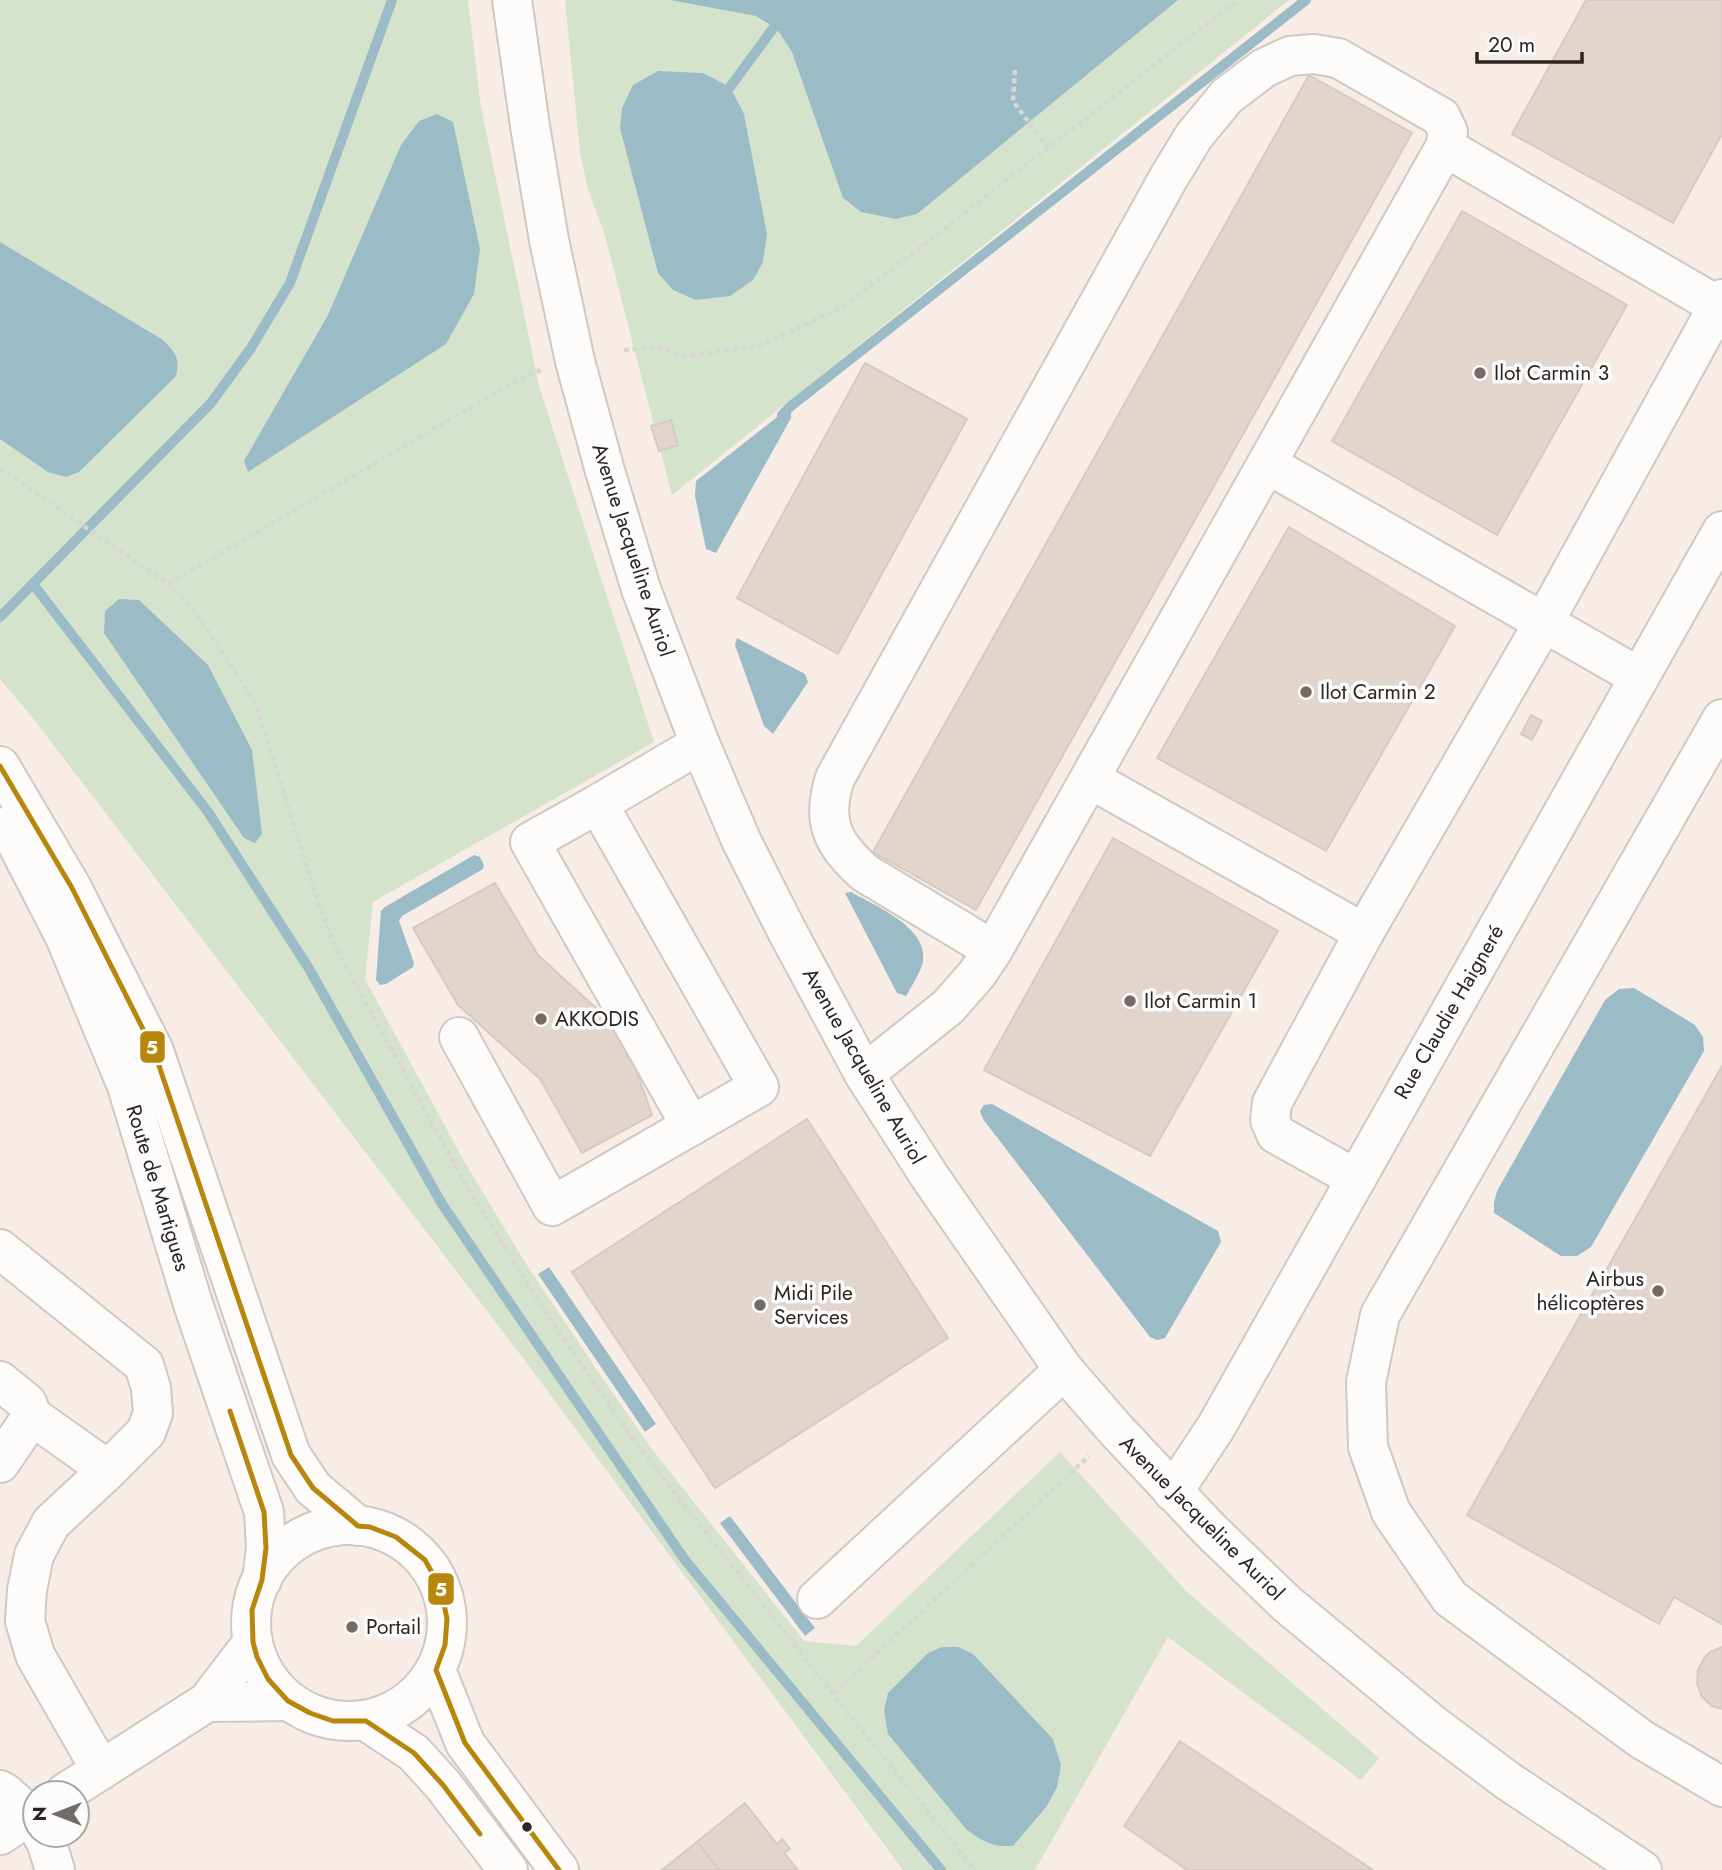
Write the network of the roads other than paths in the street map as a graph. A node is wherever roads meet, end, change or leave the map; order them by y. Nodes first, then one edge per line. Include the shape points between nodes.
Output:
1 (512, 0) edge
2 (1446, 147) junction
3 (1720, 303) edge
4 (1267, 464) junction
5 (1722, 531) edge
6 (1544, 622) junction
7 (1639, 677) junction
8 (1722, 719) edge
9 (701, 744) junction
10 (0, 766) edge
11 (1090, 779) junction
12 (598, 804) junction
13 (0, 812) edge
14 (1364, 933) junction
15 (993, 950) junction
16 (458, 1037) dead end
17 (864, 1074) junction
18 (691, 1126) junction
19 (1355, 1178) junction
20 (220, 1244) junction
21 (0, 1249) edge
22 (179, 1258) junction
23 (1064, 1370) junction
24 (0, 1381) edge
25 (32, 1416) junction
26 (0, 1463) edge
27 (108, 1469) junction
28 (1173, 1492) junction
29 (358, 1526) junction
30 (261, 1580) junction
31 (817, 1599) dead end
32 (253, 1642) junction
33 (436, 1670) junction
34 (288, 1701) junction
35 (207, 1702) junction
36 (366, 1721) junction
37 (101, 1770) junction
38 (87, 1779) edge
39 (1722, 1787) edge
40 (0, 1790) edge
41 (21, 1816) edge
42 (508, 1870) edge
43 (559, 1870) edge
44 (1642, 1870) edge

1 - 9 street, Avenue Jacqueline Auriol via 530,127 575,361 641,589
2 - 3 street
2 - 4 street
2 - 15 street via 1448,132 1441,117 1338,58 1290,56 1264,68 1227,96 1194,136 1156,200 829,795 835,840 849,858 865,873
3 - 6 street
4 - 6 street
4 - 11 street
5 - 7 street, Rue Claudie Haigneré
6 - 7 street
6 - 14 street
7 - 19 street, Rue Claudie Haigneré
8 - 39 street via 1380,1315 1366,1381 1368,1447 1391,1512 1450,1598 1641,1739
9 - 12 street
9 - 17 street, Avenue Jacqueline Auriol via 741,841
10 - 20 street, Route de Martigues via 72,888 154,1051
11 - 14 street
11 - 15 street
12 - 18 street via 759,1087
12 - 18 street via 530,842
13 - 22 street, Route de Martigues via 65,937 127,1086
14 - 19 street via 1272,1103 1270,1120 1276,1134
15 - 17 street via 948,1007
16 - 18 street via 552,1206
17 - 23 street, Avenue Jacqueline Auriol
19 - 28 street, Rue Claudie Haigneré via 1216,1427
20 - 22 street
20 - 29 street, Route de Martigues via 291,1455 313,1488
21 - 27 street via 144,1365 153,1413 146,1432
22 - 30 street, Route de Martigues via 264,1512 266,1548
23 - 28 street, Avenue Jacqueline Auriol
23 - 31 street
24 - 25 street via 27,1403
25 - 26 street
25 - 27 street
27 - 37 street via 51,1523 34,1555 25,1621 35,1655
28 - 44 street, Avenue Jacqueline Auriol via 1287,1604 1421,1716 1508,1781
29 - 30 street via 319,1530 295,1541
29 - 33 street via 396,1537 425,1560 441,1588 447,1619 445,1645
30 - 32 street via 252,1610
32 - 34 street via 268,1679
32 - 35 street
33 - 36 street via 412,1699 393,1712
33 - 43 street via 465,1743
34 - 35 street
34 - 36 street via 333,1721
35 - 37 street
36 - 42 street via 414,1753
37 - 38 street
40 - 41 street

